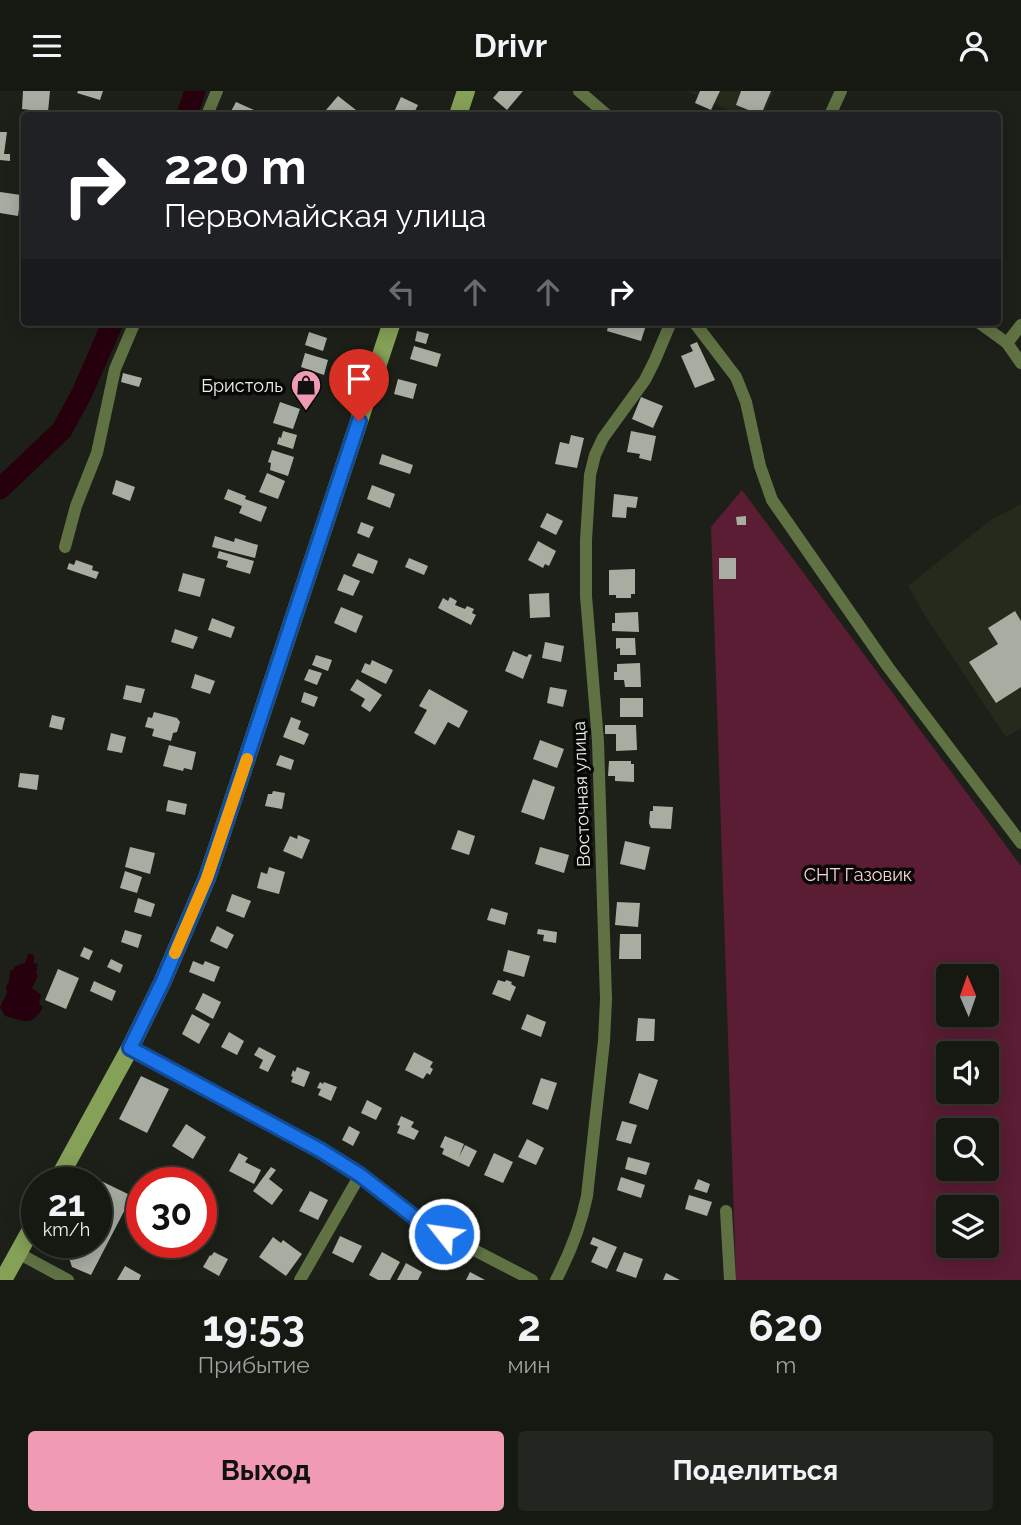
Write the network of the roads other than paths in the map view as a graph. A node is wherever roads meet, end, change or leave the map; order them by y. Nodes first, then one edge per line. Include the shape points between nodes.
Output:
1 (216, 91) edge
2 (465, 91) edge
3 (579, 91) edge
4 (841, 91) edge
5 (208, 112) edge
6 (459, 112) edge
7 (604, 112) edge
8 (831, 112) edge
9 (1021, 325) edge
10 (133, 326) edge
11 (391, 326) edge
12 (669, 326) edge
13 (697, 326) edge
14 (984, 326) edge
15 (1007, 343) junction
16 (1021, 363) edge
17 (65, 547) dead end
18 (1021, 843) edge
19 (130, 1048) junction
20 (65, 1167) edge
21 (360, 1175) junction
22 (726, 1211) dead end
23 (21, 1248) edge
24 (18, 1253) junction
25 (3, 1280) edge
26 (68, 1280) edge
27 (300, 1280) edge
28 (532, 1280) edge
29 (556, 1280) edge
30 (730, 1280) edge

1 - 5 street
2 - 6 main road
3 - 7 street
4 - 8 street
9 - 15 street
10 - 17 street via 115,369 97,453
11 - 19 main road via 207,878
12 - 29 street, Восточная улица via 645,380 603,438 590,475 586,596 598,741 604,1041 583,1217
13 - 18 street via 736,377 772,500 888,667
14 - 15 street
15 - 16 street
19 - 20 main road
19 - 21 street
21 - 27 street
21 - 28 street via 422,1223
22 - 30 street
23 - 24 main road
24 - 25 main road
24 - 26 street

